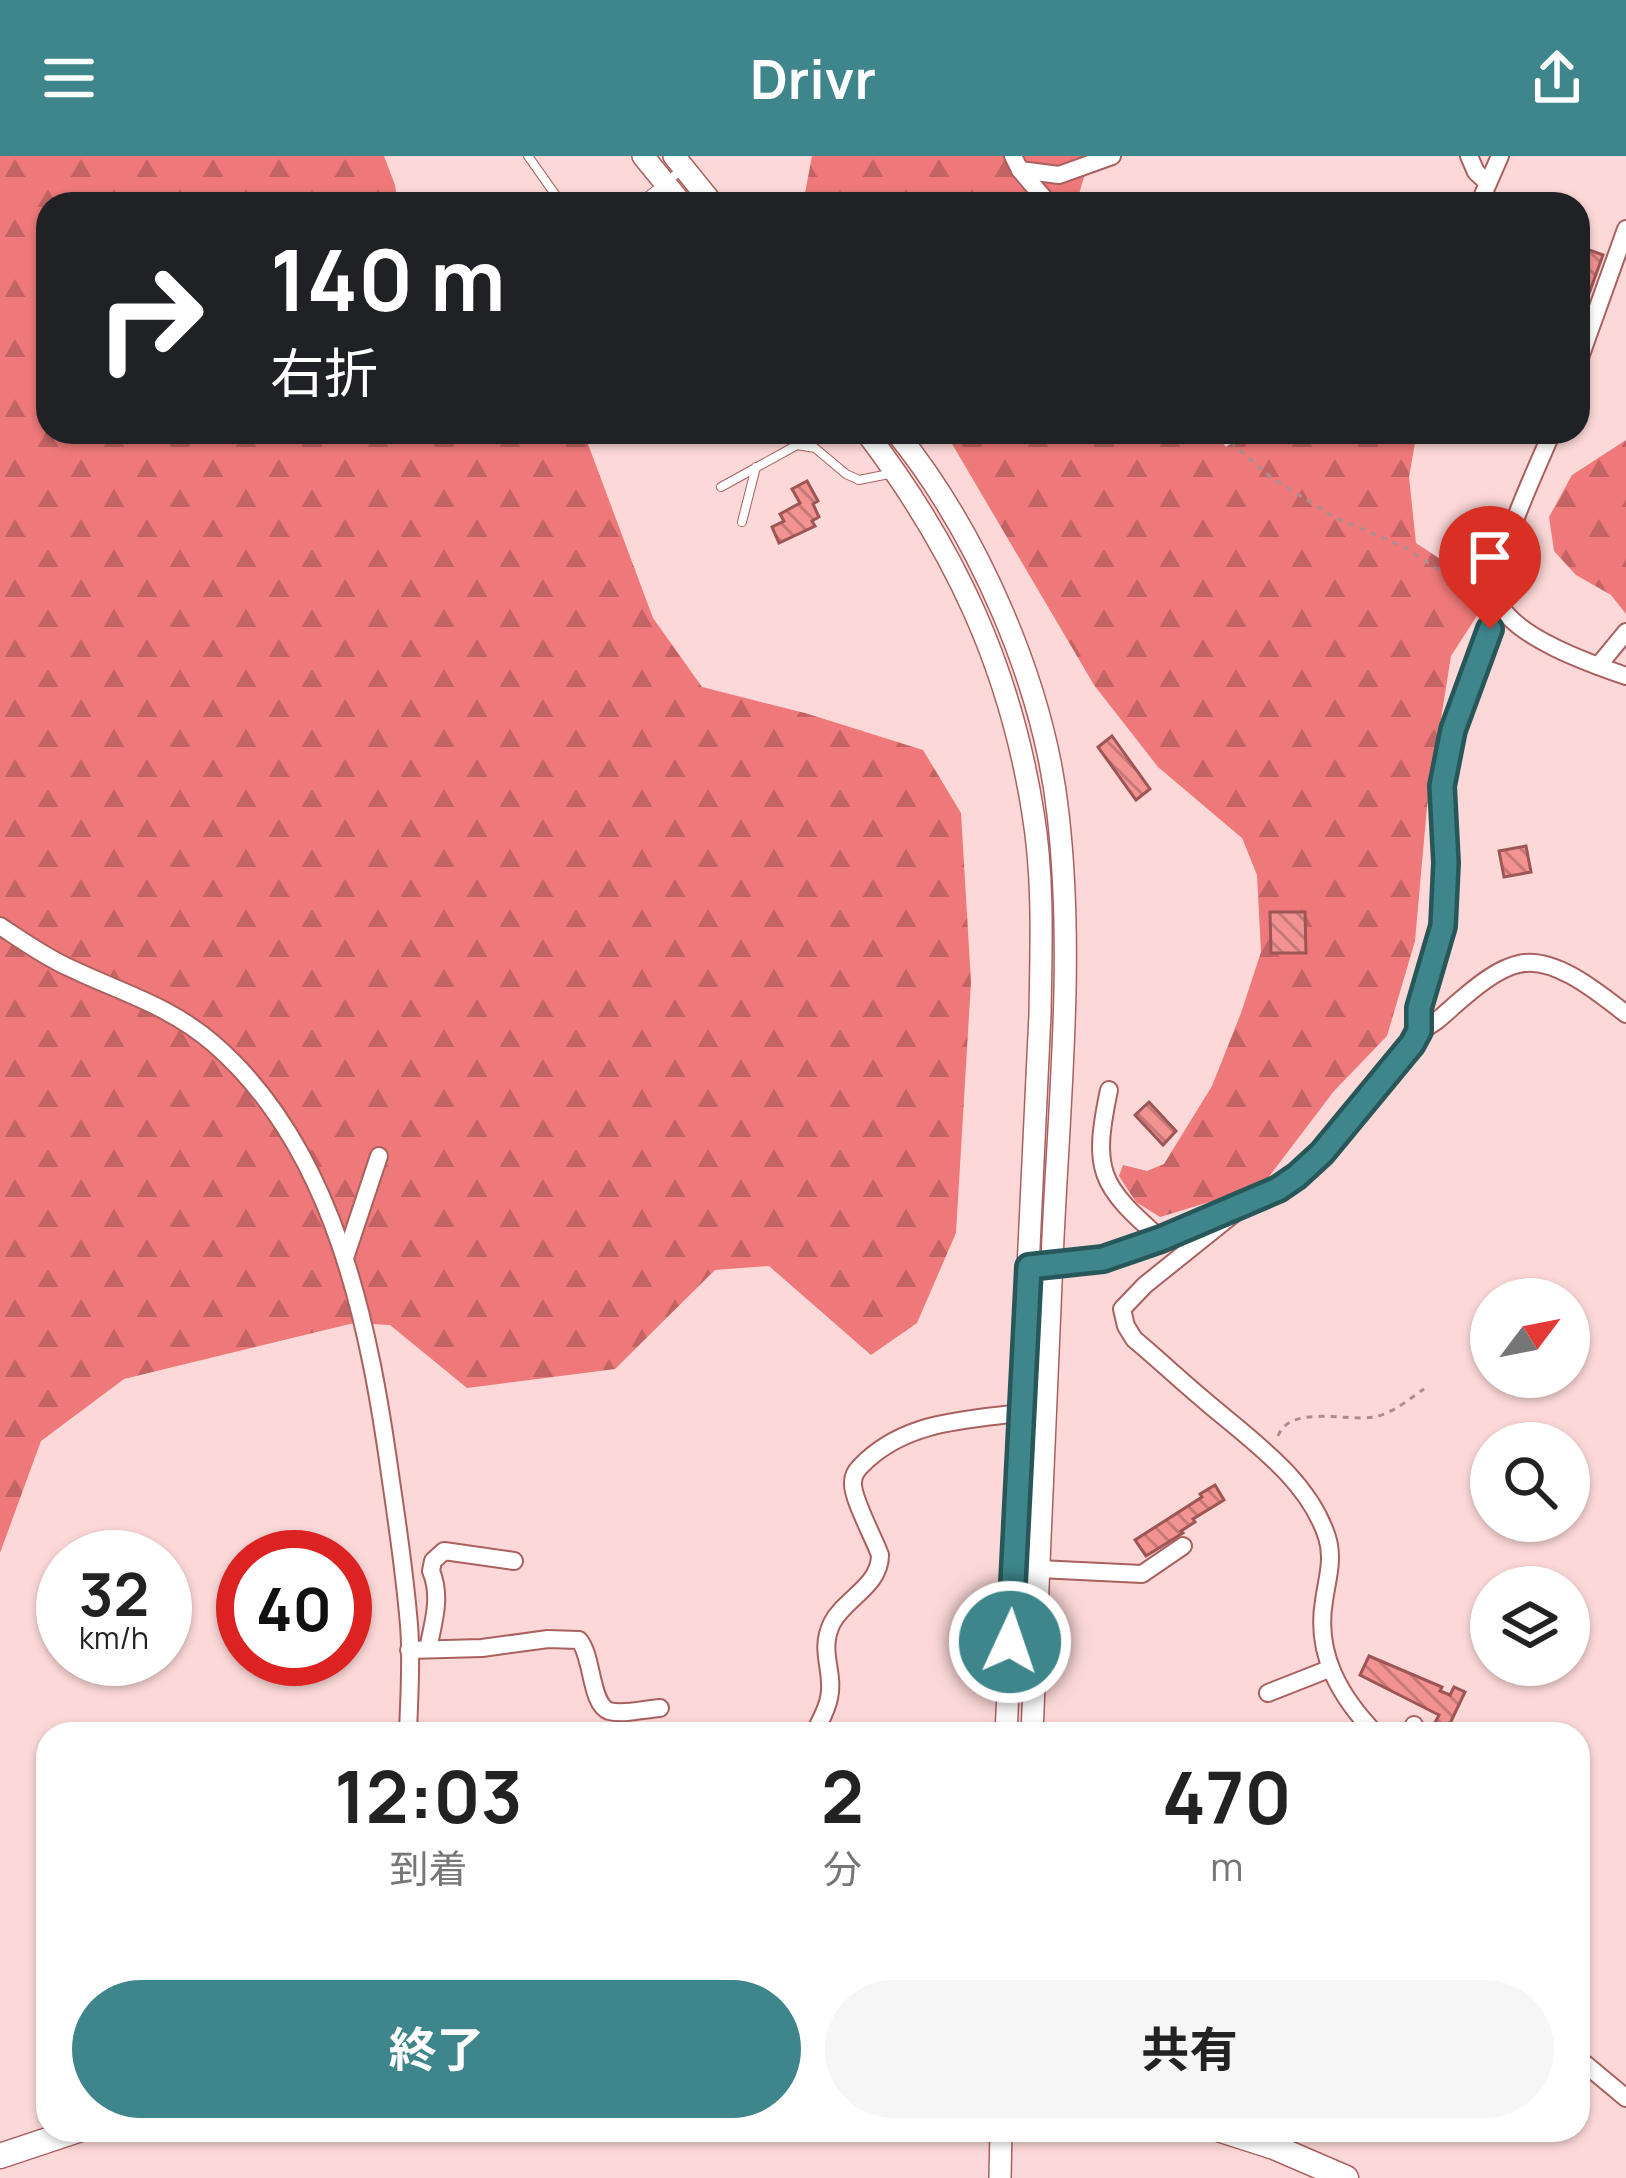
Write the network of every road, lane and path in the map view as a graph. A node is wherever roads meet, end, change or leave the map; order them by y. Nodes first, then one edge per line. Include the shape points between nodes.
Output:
1 (528, 156) edge
2 (643, 156) edge
3 (1112, 156) edge
4 (1469, 156) edge
5 (1500, 156) edge
6 (679, 162) edge
7 (1017, 163) edge
8 (1489, 183) junction
9 (666, 184) junction
10 (554, 192) edge
11 (655, 192) edge
12 (672, 192) edge
13 (703, 192) edge
14 (1040, 192) edge
15 (1485, 192) edge
16 (1626, 229) edge
17 (1590, 330) edge
18 (875, 444) edge
19 (904, 444) edge
20 (1232, 444) edge
21 (1547, 444) edge
22 (756, 467) junction
23 (896, 471) junction
24 (721, 488) dead end
25 (742, 522) dead end
26 (1500, 607) junction
27 (1626, 632) edge
28 (1598, 666) junction
29 (1626, 676) edge
30 (0, 926) edge
31 (1626, 1014) edge
32 (1419, 1031) junction
33 (1109, 1090) dead end
34 (379, 1156) dead end
35 (1238, 1205) junction
36 (1161, 1239) junction
37 (344, 1259) junction
38 (1040, 1266) junction
39 (1424, 1389) dead end
40 (1020, 1413) junction
41 (1280, 1468) junction
42 (1183, 1546) dead end
43 (514, 1561) dead end
44 (1039, 1569) junction
45 (428, 1649) junction
46 (409, 1650) junction
47 (1329, 1669) junction
48 (1268, 1693) dead end
49 (659, 1708) dead end
50 (408, 1722) edge
51 (819, 1722) edge
52 (1007, 1722) edge
53 (1032, 1722) edge
54 (1364, 1722) edge
55 (1590, 2068) edge
56 (1626, 2098) edge
57 (42, 2142) edge
58 (1001, 2142) edge
59 (1259, 2142) edge
60 (0, 2156) edge
61 (1000, 2178) edge
62 (1346, 2178) edge

1 - 10 lane
2 - 9 street
3 - 7 street via 1059,175
4 - 8 street
5 - 8 street
6 - 9 lane
6 - 13 street
7 - 14 street
8 - 15 street
9 - 11 lane
9 - 12 street
16 - 17 street
18 - 23 street
19 - 38 street via 999,602 1058,810 1063,1026
20 - 26 path via 1334,517 1406,548
21 - 26 street via 1498,568
22 - 23 lane via 805,445 859,480
22 - 24 lane
22 - 25 lane
23 - 38 street via 981,621 1034,817
26 - 28 street via 1512,622
26 - 32 street via 1453,730 1442,786 1443,926
27 - 28 street
28 - 29 street
30 - 37 street via 64,966 162,1007 213,1044 273,1108 310,1169
31 - 32 street via 1591,987 1533,962 1481,983
32 - 35 street via 1322,1153 1278,1189
33 - 36 street via 1101,1165 1118,1199
34 - 37 street
35 - 36 street
35 - 41 street via 1122,1309 1134,1339
36 - 38 street via 1103,1259
37 - 46 street via 369,1340
38 - 40 street
38 - 44 street
39 - 41 path via 1374,1418 1292,1420 1277,1440
40 - 51 street via 904,1434 855,1471 854,1495 880,1564 834,1618 824,1643 830,1696
40 - 52 street
41 - 47 street via 1311,1502 1330,1544 1323,1606
42 - 44 street via 1142,1574
43 - 45 street via 438,1555
44 - 53 street
45 - 46 street
45 - 49 street via 579,1640 603,1708
46 - 50 street
47 - 48 street
47 - 54 street
55 - 56 street
57 - 60 main road
58 - 61 street
59 - 62 main road

